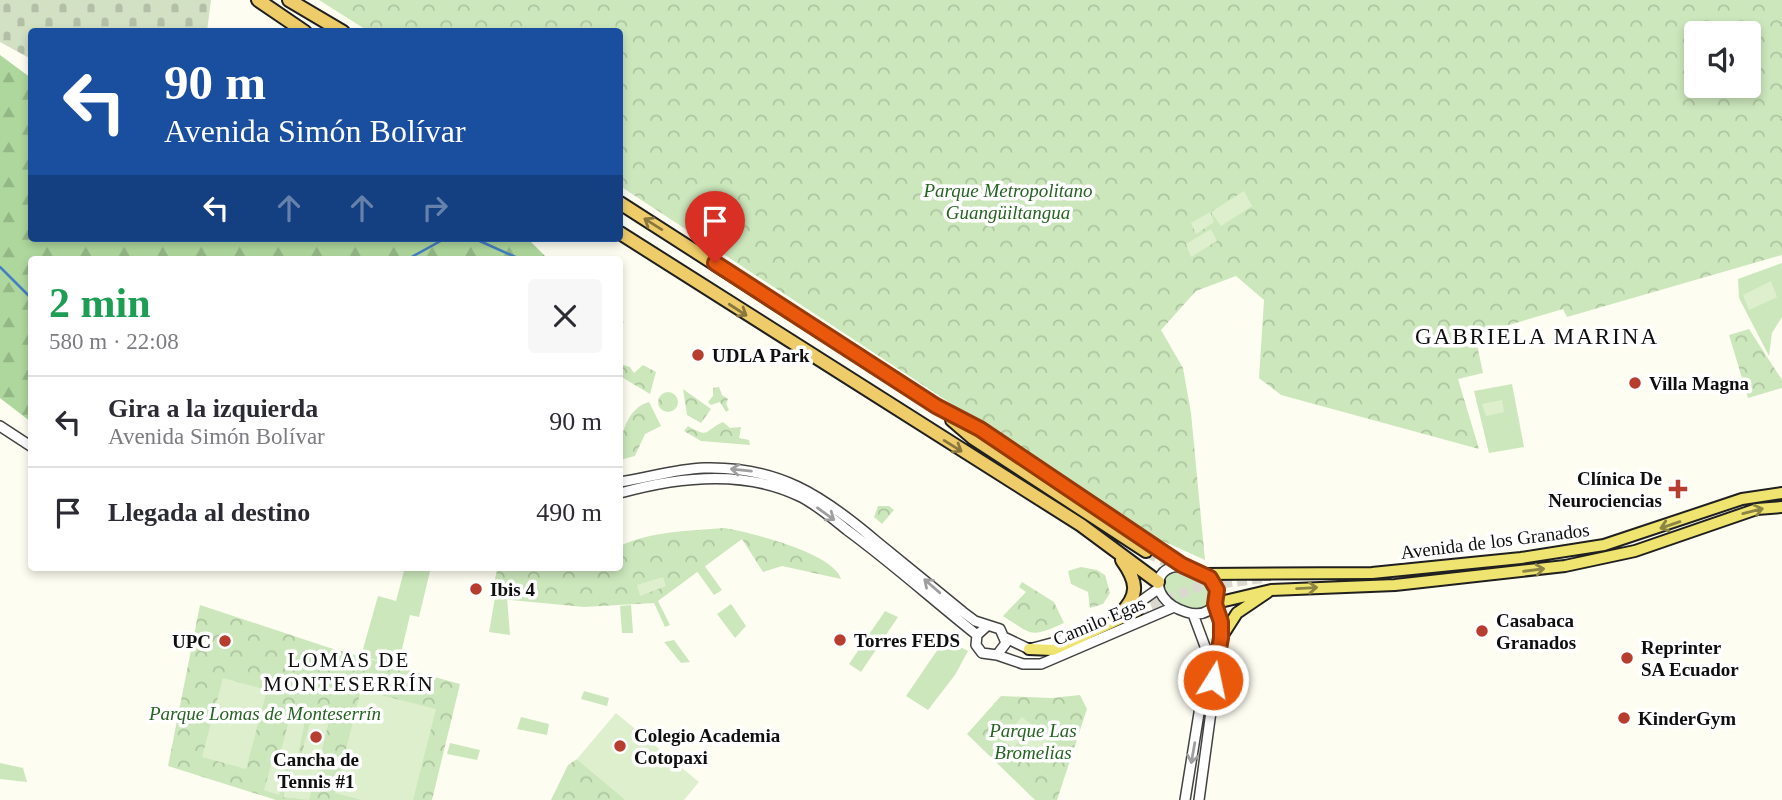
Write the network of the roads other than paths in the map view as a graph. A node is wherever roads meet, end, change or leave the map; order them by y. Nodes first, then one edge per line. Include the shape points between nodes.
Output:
1 (258, 0) edge
2 (289, 0) edge
3 (299, 28) edge
4 (336, 28) edge
5 (623, 205) edge
6 (623, 235) edge
7 (936, 406) junction
8 (0, 426) edge
9 (28, 444) edge
10 (623, 481) edge
11 (623, 492) edge
12 (1782, 492) edge
13 (1782, 507) edge
14 (1114, 548) junction
15 (1146, 551) tunnel mouth
16 (1182, 565) junction
17 (1205, 575) junction
18 (1310, 576) junction
19 (1265, 578) tunnel mouth
20 (1158, 586) junction
21 (1271, 590) junction
22 (1216, 604) junction
23 (1174, 607) junction
24 (1137, 611) tunnel mouth
25 (1120, 614) junction
26 (1193, 614) junction
27 (987, 625) junction
28 (976, 635) junction
29 (1006, 638) junction
30 (1221, 638) junction
31 (1029, 649) junction
32 (997, 655) junction
33 (1185, 800) edge
34 (1199, 800) edge

1 - 3 highway
2 - 4 highway
7 -> 5 highway
6 -> 14 highway
7 - 15 highway via 973,438
7 - 16 highway via 980,429
8 - 9 street
27 -> 10 street via 963,612 845,514 800,486 763,473 705,468
11 -> 28 street via 673,480 706,478 750,482 798,496 866,544
12 -> 18 main road, Avenida de los Granados via 1742,499 1604,545 1427,569
21 -> 13 main road, Avenida de los Granados via 1395,585 1564,566 1635,551 1757,509
14 - 20 highway
14 - 25 highway via 1134,577 1136,591 1132,603
16 - 17 street
16 - 20 street via 1165,570
17 - 18 main road, Avenida de los Granados
17 - 22 street via 1214,583
18 - 19 main road
20 - 23 street via 1165,602
20 - 25 street, Camilo Egas
21 - 22 main road, Avenida de los Granados
21 - 30 main road via 1237,613
22 - 26 street via 1206,613
22 - 30 street
23 - 26 street
23 - 32 street, Camilo Egas via 1041,664 1023,664
24 - 31 main road via 1053,650
25 - 31 street, Camilo Egas via 1058,643
26 -> 33 street via 1206,649 1205,681
27 - 28 street
27 - 29 street via 1000,629
28 - 32 street via 982,653
29 - 31 street, Camilo Egas
29 - 32 street
30 - 34 street

